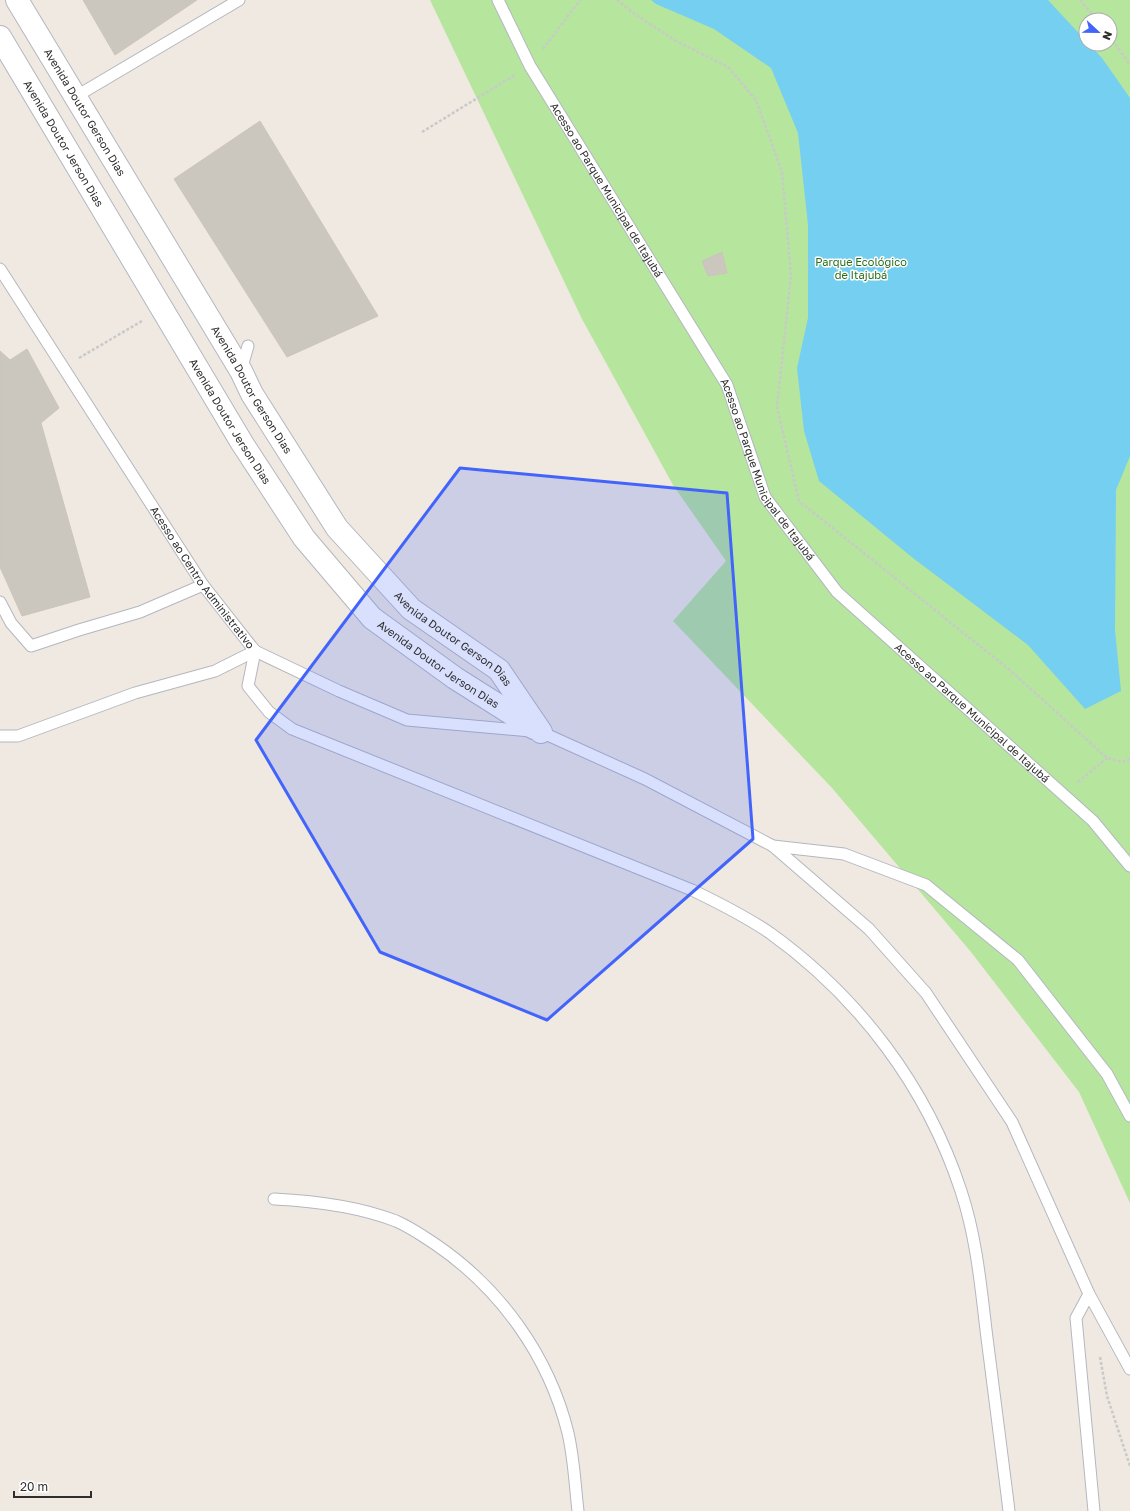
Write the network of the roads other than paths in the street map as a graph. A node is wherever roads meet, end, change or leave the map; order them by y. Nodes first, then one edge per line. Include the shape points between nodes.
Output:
1 (17, 0) edge
2 (239, 0) edge
3 (498, 0) edge
4 (0, 37) edge
5 (75, 97) junction
6 (0, 269) edge
7 (248, 346) dead end
8 (241, 370) junction
9 (203, 585) junction
10 (0, 602) edge
11 (254, 651) junction
12 (541, 732) junction
13 (0, 736) edge
14 (773, 846) junction
15 (1130, 866) edge
16 (1130, 1116) edge
17 (274, 1200) dead end
18 (1089, 1294) junction
19 (1130, 1369) edge
20 (578, 1511) edge
21 (1009, 1511) edge
22 (1094, 1511) edge

1 - 5 street, Avenida Doutor Gerson Dias
2 - 5 lane
3 - 15 lane, Acesso ao Parque Municipal de Itajubá via 530,66 727,385 765,497 837,592 1093,821
4 - 12 street, Avenida Doutor Jerson Dias via 242,443 304,538 372,618 454,678
5 - 8 street, Avenida Doutor Gerson Dias
6 - 9 lane, Acesso ao Centro Administrativo
7 - 8 lane
8 - 12 street, Avenida Doutor Gerson Dias via 252,394 337,528 411,609 499,670
9 - 10 lane via 140,612 31,646 11,623
9 - 11 lane, Acesso ao Centro Administrativo
11 - 12 lane, Acesso ao Centro Administrativo via 407,720
11 - 13 lane via 215,671 135,693 18,736
11 - 21 lane via 248,686 269,712 292,729 692,890 769,933 804,959 864,1018 889,1050 923,1104 948,1155 962,1192 979,1270
12 - 14 lane, Acesso ao Centro Administrativo via 644,780
14 - 16 lane via 844,854 926,885 1018,960 1107,1074
14 - 18 lane via 870,928 926,993 1012,1122
17 - 20 lane via 342,1206 397,1222 423,1235 470,1270 490,1290 530,1342 558,1401 574,1465
18 - 19 lane
18 - 22 lane via 1076,1318

